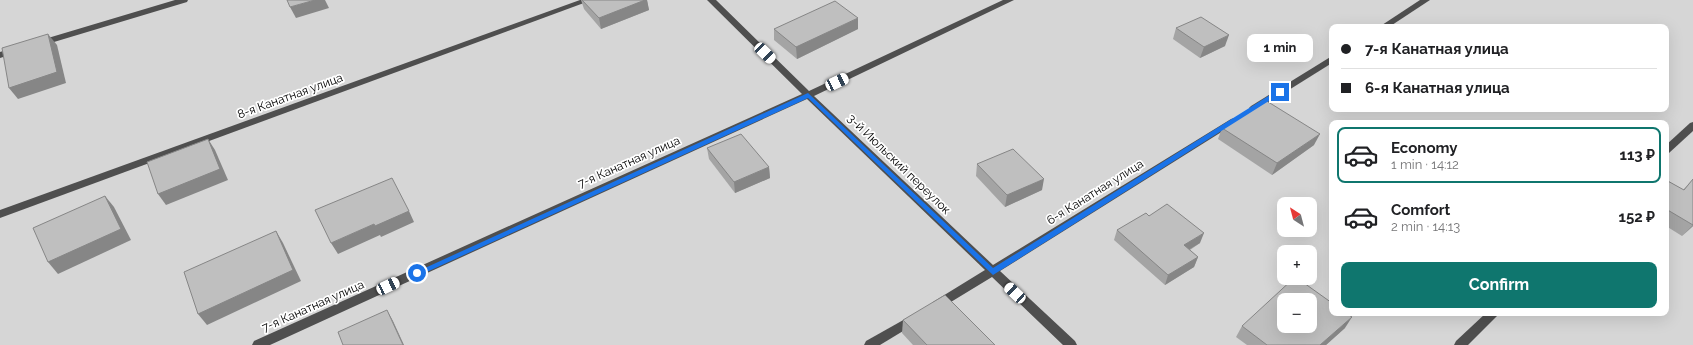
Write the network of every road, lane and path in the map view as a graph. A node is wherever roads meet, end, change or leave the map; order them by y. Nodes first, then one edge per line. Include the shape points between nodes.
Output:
1 (184, 0) edge
2 (588, 0) edge
3 (712, 0) edge
4 (1010, 0) edge
5 (1426, 0) edge
6 (1388, 24) edge
7 (0, 55) edge
8 (1329, 61) edge
9 (808, 95) junction
10 (1693, 125) edge
11 (1669, 148) edge
12 (0, 214) edge
13 (993, 272) junction
14 (1491, 316) edge
15 (258, 345) edge
16 (870, 345) edge
17 (1071, 345) edge
18 (1460, 345) edge

1 - 7 street
2 - 12 street, 8-я Канатная улица
3 - 9 street, 3-й Июльский переулок
4 - 9 street, 7-я Канатная улица
5 - 6 street
8 - 13 street, 6-я Канатная улица
9 - 13 street, 3-й Июльский переулок
9 - 15 street, 7-я Канатная улица
10 - 11 street
13 - 16 street, 6-я Канатная улица
13 - 17 street, 3-й Июльский переулок
14 - 18 street

